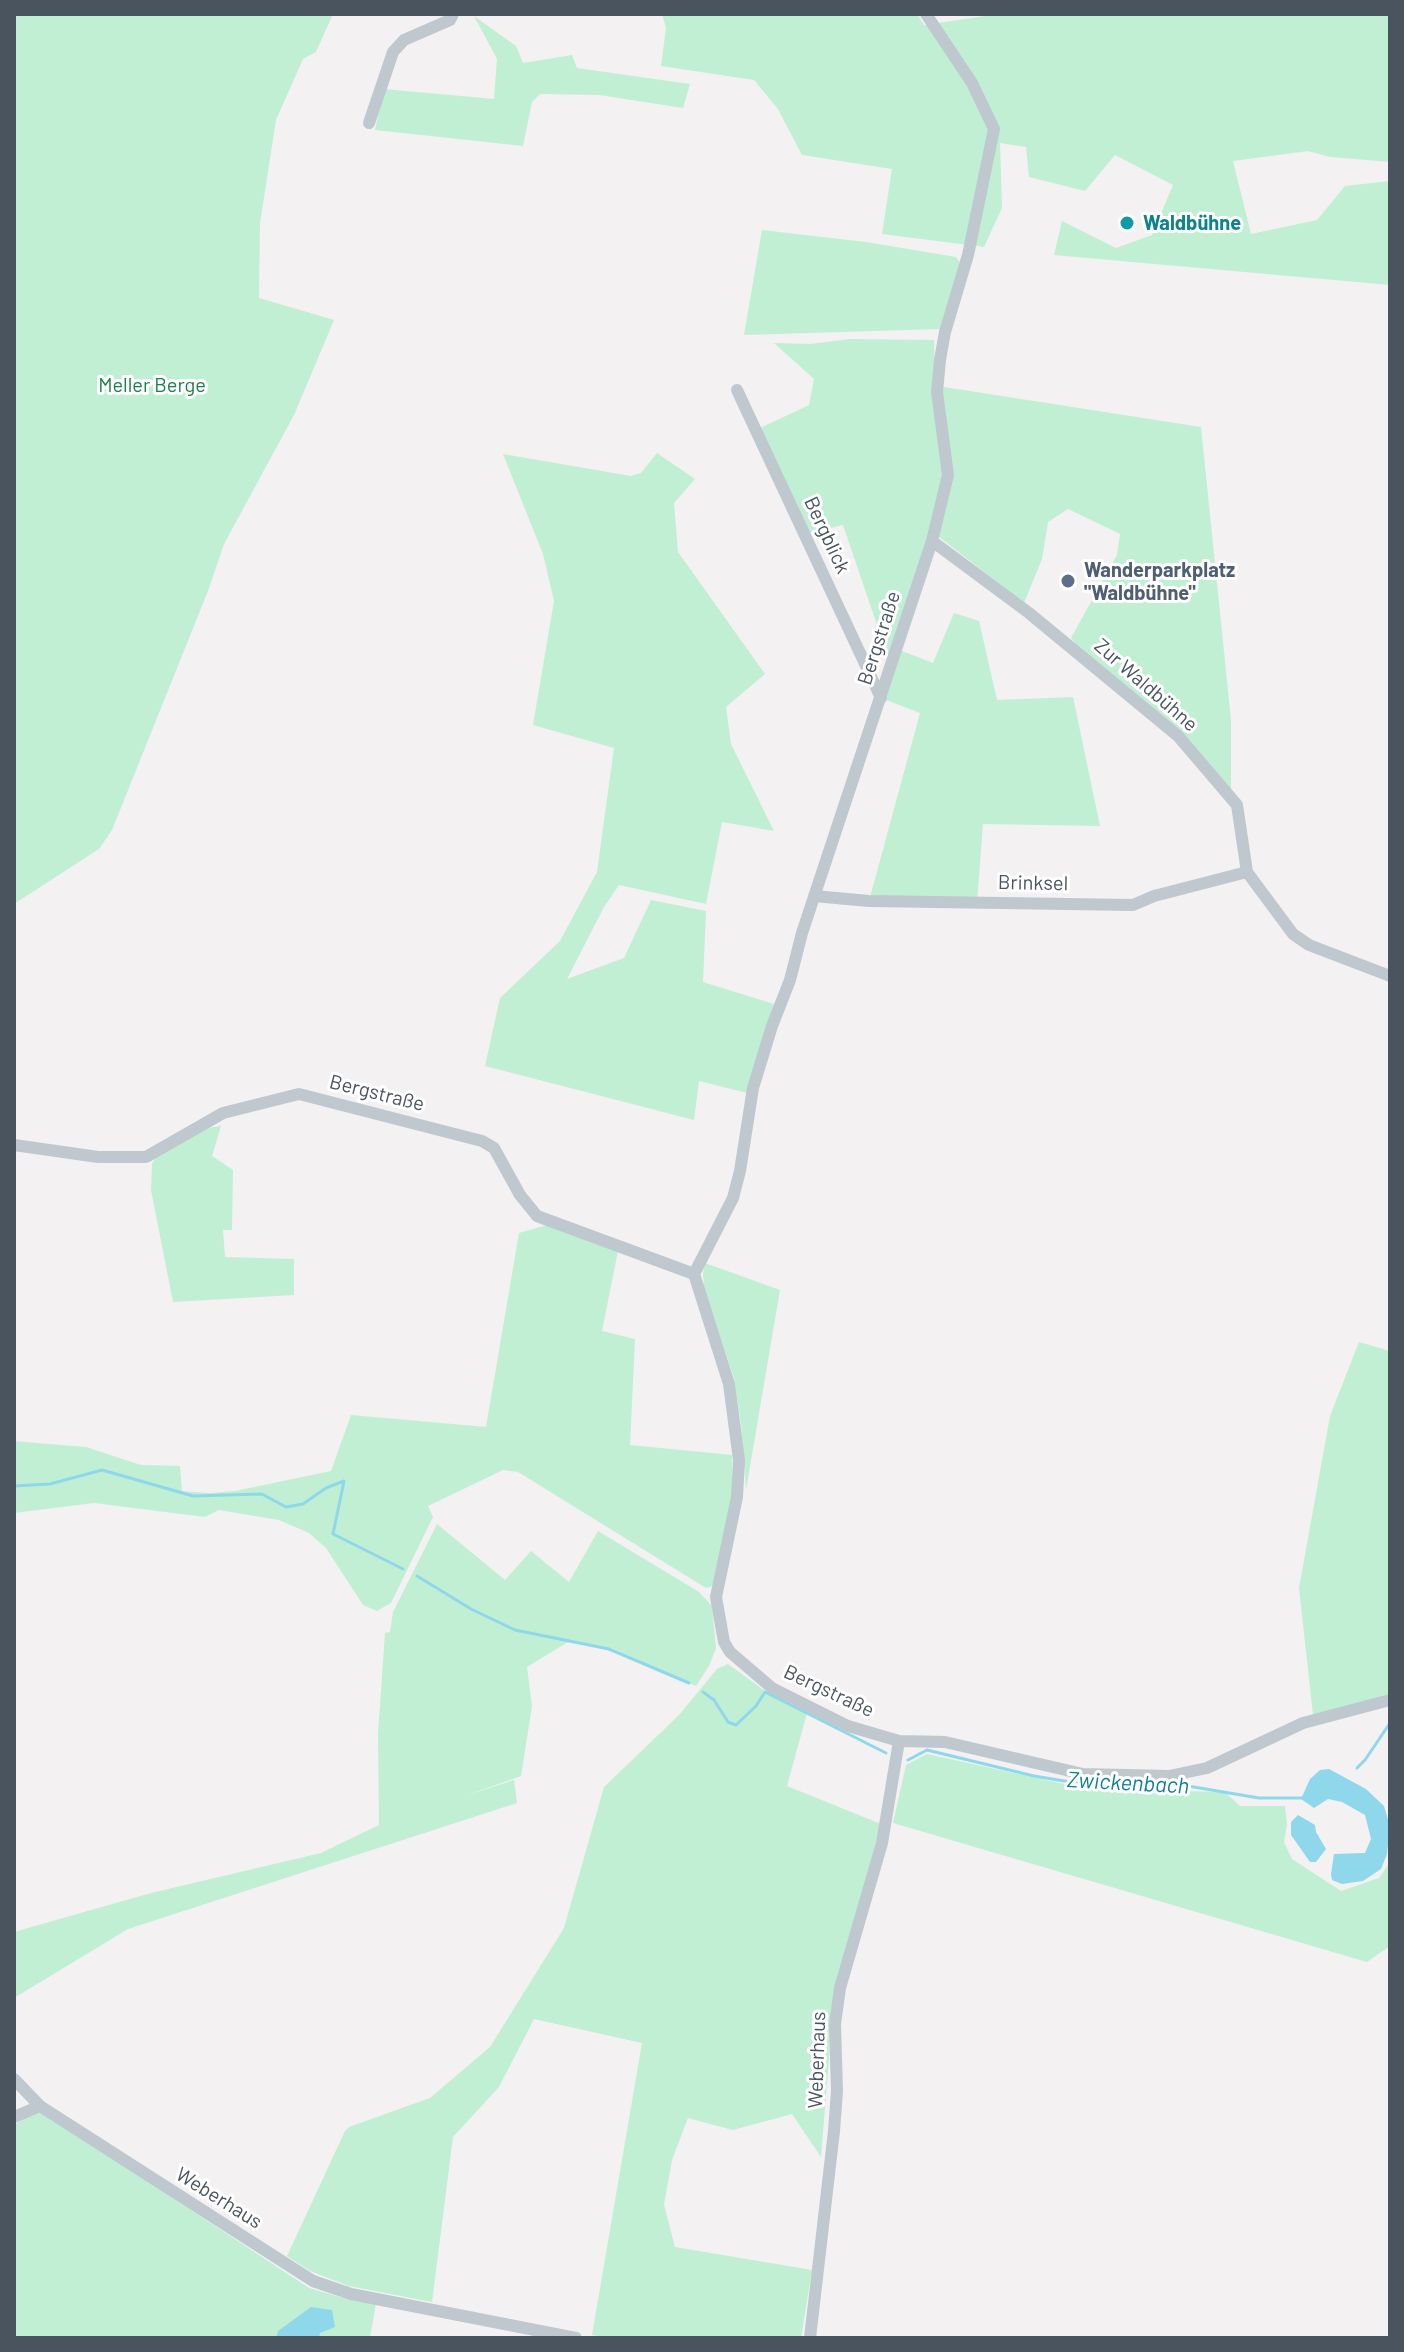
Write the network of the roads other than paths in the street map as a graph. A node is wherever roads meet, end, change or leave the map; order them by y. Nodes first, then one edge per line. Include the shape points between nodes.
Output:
1 (453, 14) edge
2 (926, 14) edge
3 (369, 123) dead end
4 (737, 390) dead end
5 (932, 541) junction
6 (881, 698) junction
7 (1247, 872) junction
8 (814, 896) junction
9 (1390, 976) edge
10 (14, 1145) edge
11 (694, 1274) junction
12 (1390, 1700) edge
13 (899, 1741) junction
14 (14, 2079) edge
15 (40, 2106) junction
16 (14, 2117) edge
17 (576, 2338) edge
18 (810, 2338) edge

1 - 3 street via 404,40 393,52
2 - 5 street, Bergstraße via 972,83 994,129 940,360 937,392 948,475
4 - 6 street, Bergblick
5 - 6 street, Bergstraße
5 - 7 street, Zur Waldbühne via 1178,736 1237,805
6 - 8 street, Bergstraße
7 - 8 street, Brinksel via 1133,905
7 - 9 street, Zur Waldbühne via 1293,934
8 - 11 street, Bergstraße via 753,1088 733,1198
10 - 11 street, Bergstraße via 98,1157 146,1157 223,1113 299,1094 482,1141 494,1148 537,1216
11 - 13 street, Bergstraße via 729,1384 739,1460 737,1497 716,1597 724,1642 772,1688 848,1726
12 - 13 street, Bergstraße via 1303,1723 1207,1768 1169,1776 1083,1774 945,1742
13 - 18 street, Weberhaus via 882,1843 840,1988 834,2131
14 - 15 street, Weberhaus
15 - 16 street
15 - 17 street, Weberhaus via 313,2281 351,2294

